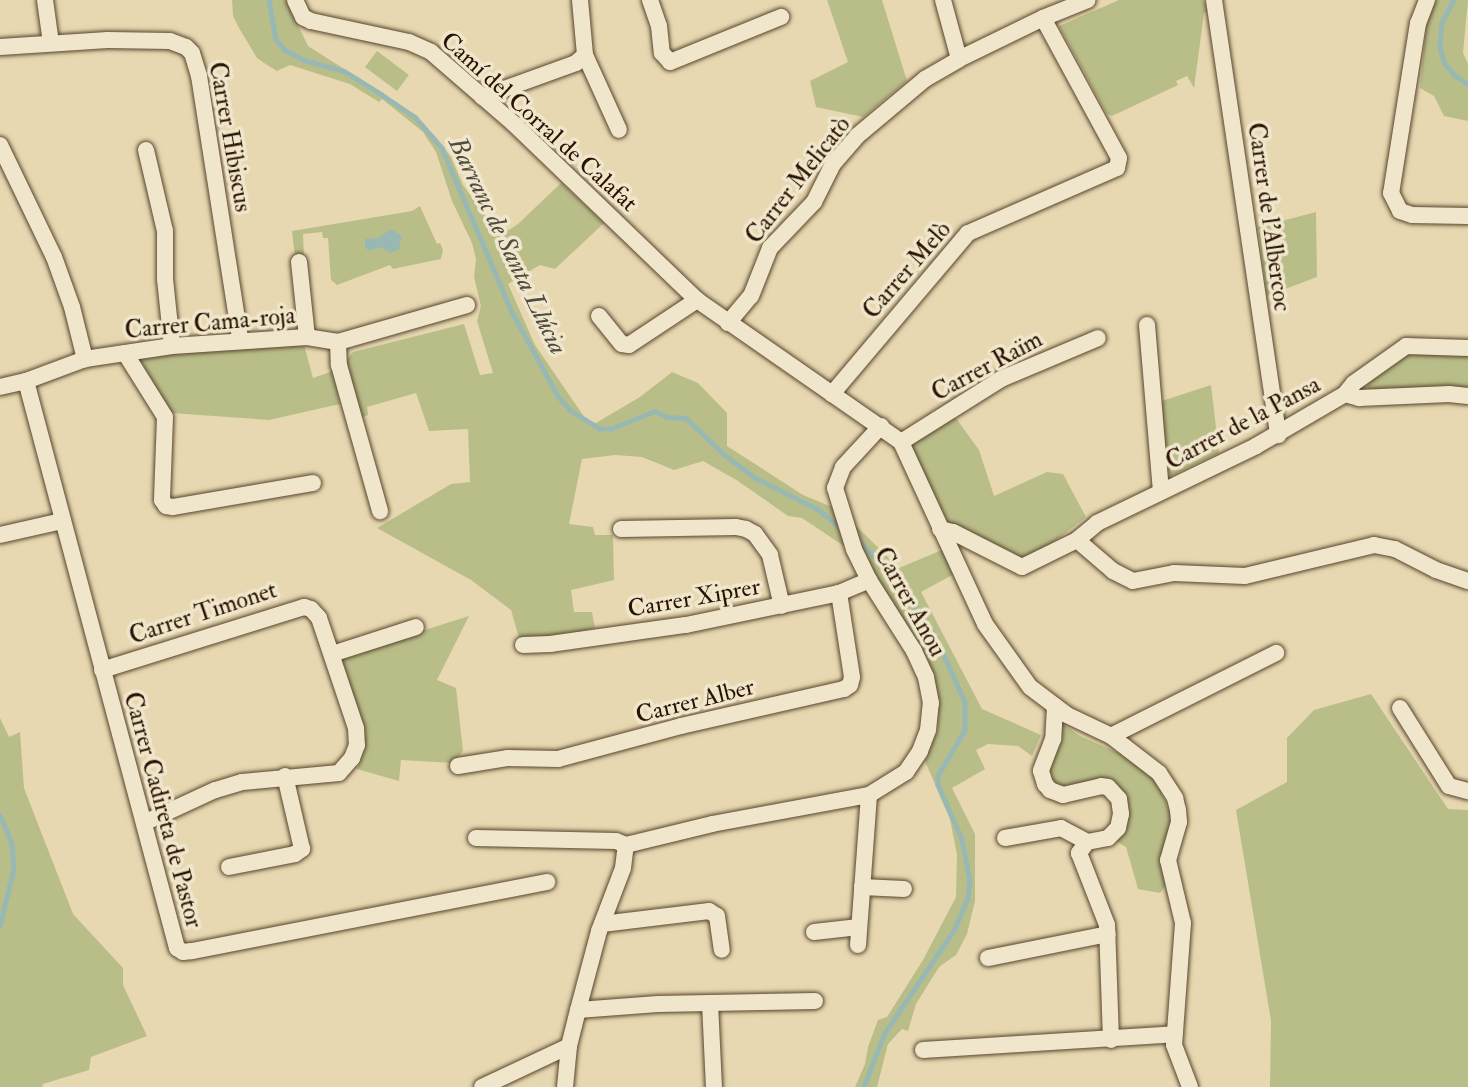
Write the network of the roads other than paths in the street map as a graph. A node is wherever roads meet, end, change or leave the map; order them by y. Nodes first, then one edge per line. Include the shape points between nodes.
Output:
1 (45, 0) edge
2 (295, 0) edge
3 (580, 0) edge
4 (650, 0) edge
5 (943, 0) edge
6 (1088, 0) edge
7 (1427, 0) edge
8 (1215, 3) edge
9 (781, 17) dead end
10 (1043, 19) junction
11 (51, 43) junction
12 (0, 47) edge
13 (585, 55) junction
14 (959, 58) junction
15 (482, 97) junction
16 (618, 130) dead end
17 (0, 145) edge
18 (146, 150) dead end
19 (1468, 216) edge
20 (299, 262) dead end
21 (697, 300) junction
22 (467, 305) dead end
23 (599, 316) dead end
24 (728, 323) junction
25 (1147, 325) dead end
26 (307, 337) junction
27 (1098, 338) dead end
28 (240, 339) junction
29 (338, 342) junction
30 (172, 346) junction
31 (1468, 348) edge
32 (125, 353) junction
33 (85, 359) junction
34 (26, 381) junction
35 (0, 387) edge
36 (832, 394) junction
37 (1345, 394) junction
38 (1468, 396) edge
39 (881, 426) junction
40 (1278, 435) junction
41 (901, 442) junction
42 (313, 483) dead end
43 (1161, 491) junction
44 (380, 511) dead end
45 (62, 521) junction
46 (621, 529) dead end
47 (940, 529) junction
48 (0, 535) edge
49 (1077, 540) junction
50 (869, 580) junction
51 (1468, 581) edge
52 (839, 593) junction
53 (782, 606) junction
54 (416, 627) dead end
55 (523, 645) dead end
56 (1276, 653) dead end
57 (332, 654) junction
58 (102, 670) junction
59 (1055, 706) junction
60 (1399, 708) dead end
61 (1111, 736) junction
62 (458, 766) dead end
63 (285, 776) junction
64 (1468, 791) edge
65 (869, 795) junction
66 (145, 823) junction
67 (476, 838) dead end
68 (1005, 838) dead end
69 (1087, 842) junction
70 (626, 845) junction
71 (229, 867) dead end
72 (547, 882) dead end
73 (862, 887) junction
74 (904, 889) dead end
75 (602, 924) junction
76 (859, 927) junction
77 (814, 932) dead end
78 (1108, 934) junction
79 (858, 945) dead end
80 (722, 950) dead end
81 (988, 958) dead end
82 (815, 1002) dead end
83 (710, 1003) junction
84 (578, 1010) junction
85 (1174, 1034) junction
86 (1111, 1040) junction
87 (569, 1046) junction
88 (923, 1051) dead end
89 (482, 1087) edge
90 (565, 1087) edge
91 (714, 1087) edge
92 (1190, 1087) edge

1 - 11 street
2 - 15 street, Camí del Corral de Calafat via 303,17 311,20 421,46
3 - 13 street
4 - 9 street via 662,53 670,62
5 - 14 street
6 - 10 street, Carrer Melicatò
7 - 19 street via 1418,23 1391,193 1400,211 1412,215
8 - 40 street, Carrer de l'Albercoc
10 - 14 street, Carrer Melicatò
10 - 36 street, Carrer Melò via 1119,158 1114,171 968,233
11 - 12 street, Carrer Hibiscus
11 - 28 street, Carrer Hibiscus via 170,41 194,56
13 - 15 street via 576,63
13 - 16 street
14 - 24 street, Carrer Melicatò via 899,98 850,143 833,164 814,202 770,248 751,296
15 - 21 street, Camí del Corral de Calafat
17 - 33 street via 54,257
18 - 30 street via 165,231
20 - 26 street
21 - 23 street via 629,345 622,344
21 - 24 street, Camí del Corral de Calafat
22 - 29 street, Carrer Cama-roja
24 - 36 street, Camí del Corral de Calafat
25 - 43 street, Carrer de la Pansa
26 - 28 street, Carrer Cama-roja
26 - 29 street, Carrer Cama-roja
27 - 41 street, Carrer Raïm via 1001,379
28 - 30 street, Carrer Cama-roja
29 - 44 street via 339,365
30 - 32 street, Carrer Cama-roja
31 - 37 street, Carrer de la Pansa via 1401,348
32 - 33 street, Carrer Cama-roja
32 - 42 street via 165,417 162,500 166,506
33 - 34 street
34 - 35 street
34 - 45 street, Carrer Cadireta de Pastor
36 - 39 street, Camí del Corral de Calafat
37 - 38 street, Carrer de la Pansa via 1359,398
37 - 40 street, Carrer de la Pansa
39 - 41 street, Camí del Corral de Calafat
39 - 50 street, Carrer Anou via 843,467 835,488
40 - 43 street, Carrer de la Pansa
41 - 47 street, Camí del Corral de Calafat
43 - 49 street, Carrer de la Pansa via 1097,523
45 - 48 street
45 - 58 street, Carrer Cadireta de Pastor
46 - 53 street via 746,529 770,555
47 - 49 street, Carrer de la Pansa via 953,531 1019,567
47 - 59 street, Camí del Corral de Calafat via 993,636 1030,687
49 - 51 street via 1133,581 1174,573 1245,576 1374,545 1395,549
50 - 52 street, Carrer Xiprer
50 - 65 street, Carrer Anou via 921,664 931,703 928,730 906,772
52 - 53 street, Carrer Xiprer
52 - 62 street, Carrer Alber via 852,677 844,690 558,759 508,758
53 - 55 street, Carrer Xiprer via 686,625
54 - 57 street
56 - 61 street
57 - 58 street, Carrer Timonet via 316,613 297,607
57 - 63 street, Carrer Timonet via 356,728 352,758 339,773
58 - 66 street, Carrer Cadireta de Pastor
59 - 61 street, Camí del Corral de Calafat
59 - 69 street via 1053,738 1041,771 1045,784 1063,795 1108,787 1119,799 1118,828 1108,838
60 - 64 street via 1449,786
61 - 85 street, Camí del Corral de Calafat via 1158,773 1178,810 1168,860 1183,923
63 - 66 street, Carrer Timonet via 222,787
63 - 71 street via 301,843 299,852
65 - 70 street, Carrer Anou
65 - 73 street
66 - 72 street, Carrer Cadireta de Pastor via 177,948 183,952
67 - 70 street, Carrer Anou via 616,841
68 - 69 street via 1061,828
69 - 78 street via 1079,853
70 - 75 street via 623,868
73 - 74 street
73 - 76 street
75 - 80 street via 709,911 717,916
75 - 84 street
76 - 77 street
76 - 79 street
78 - 81 street
78 - 86 street
82 - 83 street
83 - 84 street
83 - 91 street
84 - 87 street
85 - 86 street
85 - 92 street, Camí del Corral de Calafat via 1176,1057
86 - 88 street
87 - 89 street
87 - 90 street

